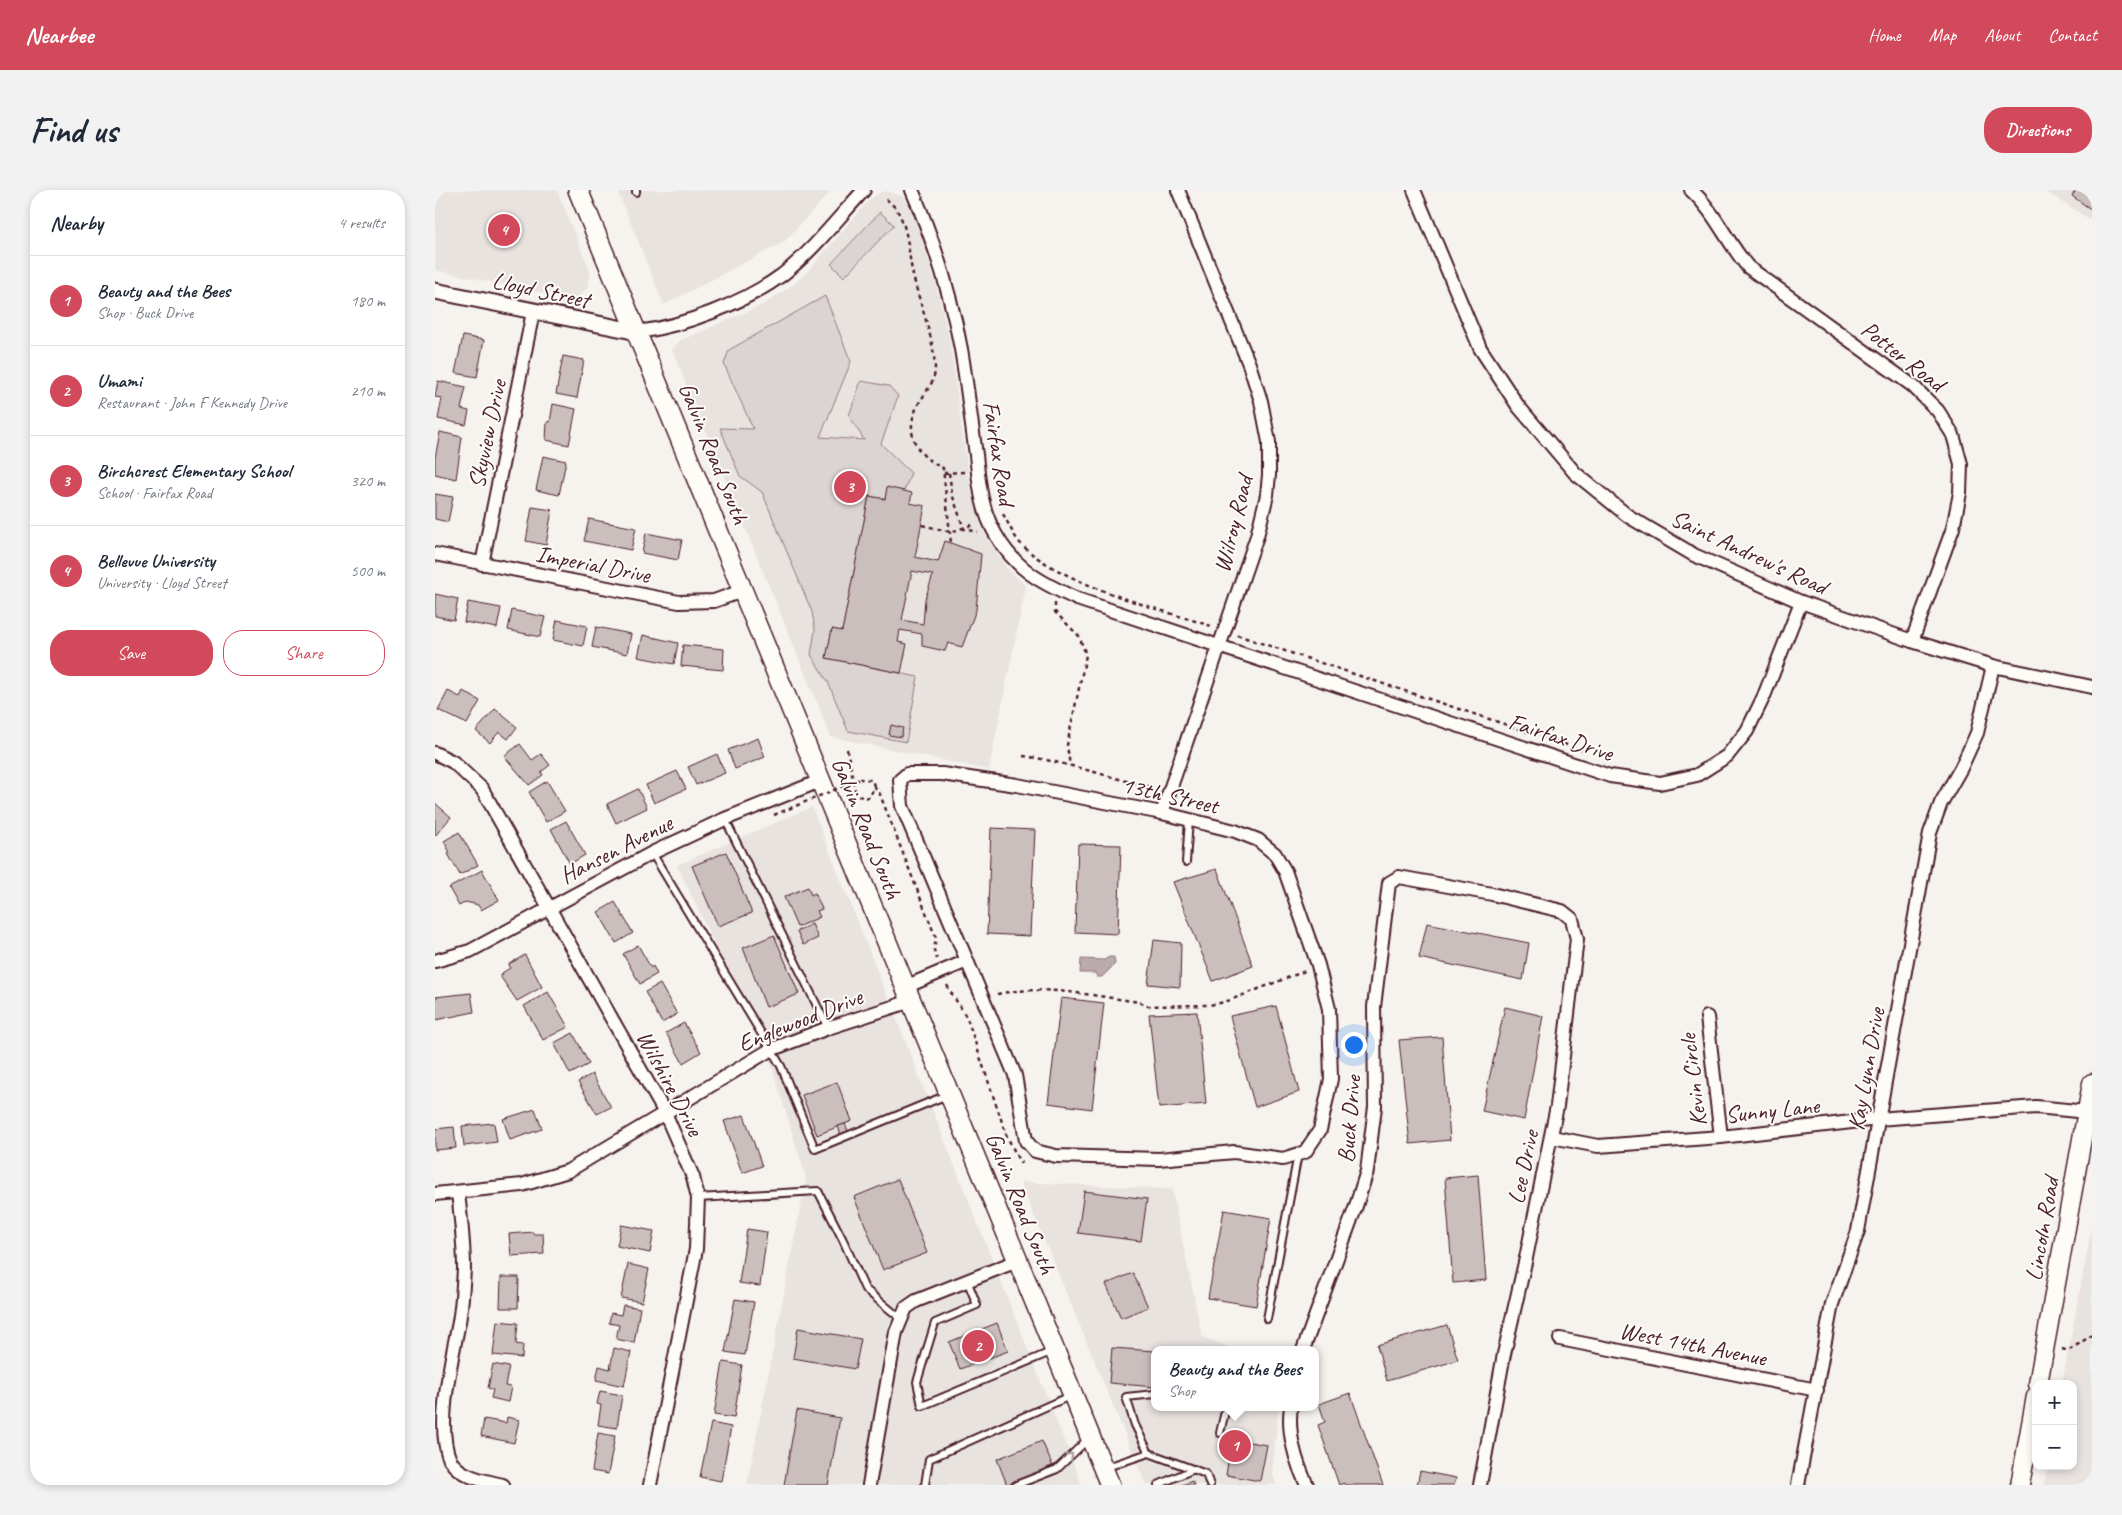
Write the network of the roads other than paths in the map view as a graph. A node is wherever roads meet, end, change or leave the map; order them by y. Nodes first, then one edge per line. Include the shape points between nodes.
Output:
1 (578, 190) edge
2 (864, 190) edge
3 (912, 190) edge
4 (1177, 190) edge
5 (1413, 190) edge
6 (1691, 190) edge
7 (435, 291) edge
8 (533, 312) junction
9 (638, 332) junction
10 (435, 554) edge
11 (482, 564) junction
12 (742, 590) junction
13 (1801, 602) junction
14 (1913, 641) junction
15 (1218, 646) junction
16 (1993, 666) junction
17 (2092, 687) edge
18 (435, 753) edge
19 (820, 781) junction
20 (1161, 813) junction
21 (725, 819) junction
22 (1189, 820) junction
23 (652, 853) junction
24 (1187, 862) dead end
25 (1389, 883) joint
26 (549, 908) junction
27 (435, 960) edge
28 (967, 961) junction
29 (908, 994) junction
30 (1707, 1018) dead end
31 (828, 1028) junction
32 (770, 1050) junction
33 (2092, 1083) edge
34 (950, 1094) junction
35 (2087, 1112) junction
36 (665, 1113) junction
37 (1878, 1119) junction
38 (1552, 1137) junction
39 (1721, 1137) junction
40 (1298, 1154) junction
41 (458, 1193) junction
42 (435, 1194) edge
43 (698, 1198) junction
44 (1017, 1261) junction
45 (967, 1280) junction
46 (900, 1318) junction
47 (1267, 1319) dead end
48 (1560, 1339) dead end
49 (1304, 1346) edge
50 (1054, 1351) junction
51 (2039, 1380) edge
52 (1817, 1390) junction
53 (1072, 1394) junction
54 (1151, 1394) edge
55 (1225, 1411) edge
56 (1291, 1411) edge
57 (438, 1416) edge
58 (2032, 1418) edge
59 (1220, 1433) dead end
60 (1090, 1437) junction
61 (1149, 1453) junction
62 (1194, 1468) junction
63 (1107, 1477) edge
64 (503, 1485) edge
65 (650, 1485) edge
66 (869, 1485) edge
67 (925, 1485) edge
68 (1017, 1485) edge
69 (1157, 1485) edge
70 (1210, 1485) edge
71 (1307, 1485) edge
72 (1480, 1485) edge
73 (1798, 1485) edge
74 (2020, 1485) edge

1 - 9 main road, Galvin Road South
2 - 9 street via 804,255 768,284 694,318 663,329
3 - 15 street, Fairfax Road via 929,229 953,310 987,518 1011,556 1039,582 1077,599
4 - 15 street, Wilroy Road via 1249,364 1269,442 1269,476 1263,514
5 - 13 street, Saint Andrew's Road via 1480,348 1518,406 1575,473 1628,516 1694,556
6 - 14 street, Potter Road via 1707,205 1731,248 1748,267 1913,386 1938,411 1953,435 1961,464 1955,519
7 - 8 street, Lloyd Street
8 - 9 street, Lloyd Street
8 - 11 street, Skyview Drive
9 - 12 main road, Galvin Road South
10 - 11 street, Imperial Drive
11 - 12 street, Imperial Drive via 679,602 714,601
12 - 19 main road, Galvin Road South
13 - 14 street, Saint Andrew's Road
13 - 15 street, Fairfax Drive via 1747,731 1727,756 1697,774 1660,783 1610,776
14 - 16 street, Saint Andrew's Road
15 - 20 street, Wilroy Road
16 - 17 street, Saint Andrew's Road
16 - 37 street, Kay Lynn Drive via 1977,733 1941,803 1931,832
18 - 26 street, Wilshire Drive via 453,762 482,789
19 - 21 street, Hansen Avenue
19 - 29 main road, Galvin Road South
20 - 22 street, 13th Street
20 - 28 street, 13th Street via 942,774 907,774 899,780 902,806
21 - 23 street, Hansen Avenue
21 - 31 lane
22 - 24 lane
22 - 40 street, 13th Street via 1259,840 1275,854 1318,965 1329,1009 1331,1079 1319,1130 1305,1152
23 - 26 street, Hansen Avenue
23 - 32 lane
25 - 38 street, Lee Drive via 1399,877 1512,899 1562,911 1572,919 1577,939
25 - 49 street, Buck Drive via 1375,1007 1375,1106 1367,1171
26 - 27 street, Hansen Avenue via 470,951
26 - 36 street, Wilshire Drive
28 - 29 street, Englewood Drive
28 - 40 street via 1015,1075 1026,1141 1035,1151 1056,1156 1159,1159 1234,1152 1283,1159
29 - 31 street, Englewood Drive
29 - 34 main road, Galvin Road South
30 - 39 street, Kevin Circle
31 - 32 street, Englewood Drive
32 - 34 lane via 781,1066 815,1149
32 - 36 street, Englewood Drive
33 - 35 main road, Lincoln Road
34 - 44 main road, Galvin Road South
35 - 37 street, Sunny Lane via 2036,1107
35 - 51 main road, Lincoln Road
36 - 41 street, Englewood Drive via 568,1170 522,1185
36 - 43 street, Wilshire Drive via 687,1160
37 - 39 street, Sunny Lane
37 - 52 street, Kay Lynn Drive via 1858,1231 1832,1304
38 - 39 street, Sunny Lane via 1598,1146
38 - 72 street, Lee Drive via 1504,1354
40 - 47 lane
41 - 42 street, Englewood Drive
41 - 57 street via 464,1269 459,1318
43 - 46 lane via 818,1191 865,1289
43 - 65 street, Wilshire Drive via 696,1249
44 - 45 street
44 - 50 main road, Galvin Road South
45 - 46 street via 916,1300
45 - 50 lane via 977,1305 935,1323 917,1382 922,1406
46 - 66 street
48 - 52 street, West 14th Avenue
50 - 53 main road, Galvin Road South
52 - 73 street, Kay Lynn Drive
53 - 60 main road, Galvin Road South
53 - 67 lane via 929,1459
54 - 61 lane via 1127,1397
55 - 59 lane
56 - 71 street via 1298,1467
57 - 64 street via 450,1461 482,1481
58 - 74 main road
60 - 63 main road, Galvin Road South
68 -> 60 lane via 1057,1469
61 - 62 lane
61 - 63 lane
62 - 69 lane
62 - 70 lane via 1206,1474

